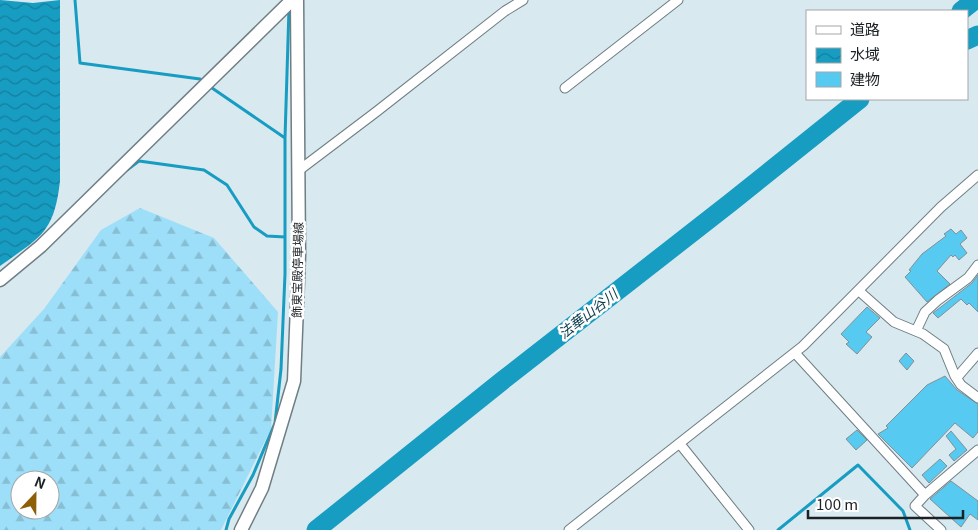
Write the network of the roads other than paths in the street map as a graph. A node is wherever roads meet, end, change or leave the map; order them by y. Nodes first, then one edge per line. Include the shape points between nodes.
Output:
1 (297, 0) edge
2 (523, 0) edge
3 (678, 0) edge
4 (289, 3) edge
5 (565, 88) dead end
6 (298, 171) junction
7 (978, 175) edge
8 (978, 265) edge
9 (0, 280) edge
10 (859, 291) junction
11 (916, 331) junction
12 (794, 353) junction
13 (978, 353) edge
14 (955, 376) junction
15 (978, 398) edge
16 (680, 444) junction
17 (978, 450) edge
18 (925, 495) junction
19 (241, 530) edge
20 (569, 530) edge
21 (749, 530) edge
22 (941, 530) edge

1 - 6 main road, 飾東宝殿停車場線
2 - 6 street
3 - 5 street
4 - 9 main road via 41,246
6 - 19 main road, 飾東宝殿停車場線 via 294,381 262,488
7 - 10 street via 941,207
8 - 11 street via 968,278 925,312
10 - 11 street via 889,318
10 - 12 street
11 - 14 street via 944,349
12 - 16 street
12 - 18 street
13 - 14 street
14 - 15 street
16 - 20 street
16 - 21 street
17 - 18 street
18 - 22 street via 915,506

